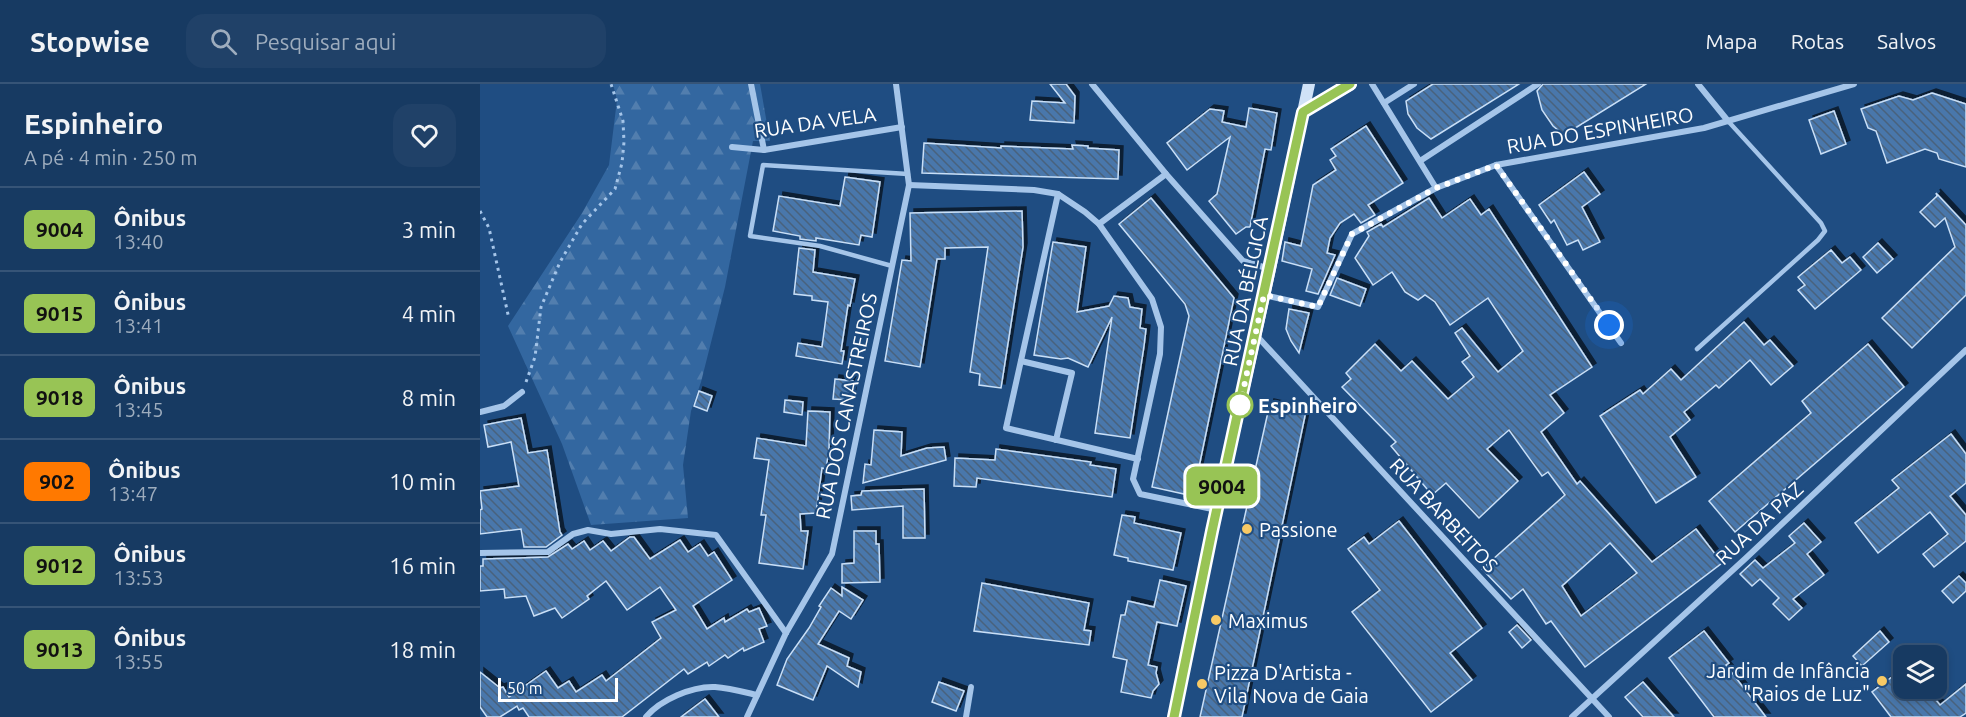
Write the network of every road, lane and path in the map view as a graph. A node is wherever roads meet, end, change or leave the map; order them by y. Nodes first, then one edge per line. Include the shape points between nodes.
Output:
1 (611, 84) edge
2 (751, 84) edge
3 (896, 84) edge
4 (1092, 84) edge
5 (1309, 84) edge
6 (1351, 84) edge
7 (1372, 84) edge
8 (1414, 84) edge
9 (1538, 84) edge
10 (1698, 84) edge
11 (1854, 84) edge
12 (1384, 103) junction
13 (1303, 112) junction
14 (1728, 121) junction
15 (902, 127) junction
16 (732, 147) dead end
17 (764, 150) junction
18 (1420, 161) junction
19 (1496, 165) junction
20 (908, 174) junction
21 (1166, 174) junction
22 (909, 185) junction
23 (1436, 188) junction
24 (1058, 194) junction
25 (480, 212) edge
26 (1099, 225) junction
27 (892, 266) junction
28 (1270, 269) junction
29 (1264, 295) junction
30 (509, 319) dead end
31 (1256, 335) junction
32 (1622, 343) dead end
33 (1697, 349) dead end
34 (1966, 350) edge
35 (1021, 360) junction
36 (522, 392) joint
37 (480, 412) edge
38 (1056, 440) junction
39 (1137, 459) junction
40 (1216, 510) junction
41 (480, 553) edge
42 (786, 633) junction
43 (971, 687) dead end
44 (757, 695) junction
45 (1592, 699) junction
46 (646, 717) edge
47 (747, 717) edge
48 (966, 717) edge
49 (1174, 717) edge
50 (1572, 717) edge
51 (1609, 717) edge

1 - 36 path via 623,122 624,142 615,189 582,224 560,262 541,308 535,357
2 - 17 street
3 - 15 street, RUA DOS CANASTREIROS
4 - 21 street
5 - 13 main road, RUA DA BÉLGICA
6 - 13 main road
7 - 12 street
8 - 12 street
9 - 18 street
10 - 14 street
11 - 14 street, RUA DO ESPINHEIRO
12 - 18 street
13 - 28 main road, RUA DA BÉLGICA
14 - 19 street, RUA DO ESPINHEIRO
14 - 33 lane via 1825,231
15 - 17 street, RUA DA VELA
15 - 20 street, RUA DOS CANASTREIROS
16 - 17 street, RUA DA VELA
18 - 23 street
19 - 23 street, RUA DO ESPINHEIRO
19 - 32 street
20 - 22 street, RUA DOS CANASTREIROS
20 - 27 lane via 763,165 750,236 820,246
21 - 26 street
21 - 28 street via 1243,261
22 - 24 street
22 - 27 street, RUA DOS CANASTREIROS
23 - 29 street, RUA DO ESPINHEIRO via 1352,234 1318,307
24 - 26 street
24 - 35 street
25 - 30 path via 489,228
26 - 39 street via 1152,299 1161,327 1160,354
27 - 42 street, RUA DOS CANASTREIROS via 832,554
28 - 29 main road, RUA DA BÉLGICA
29 - 31 main road, RUA DA BÉLGICA
31 - 40 main road, RUA DA BÉLGICA
31 - 45 street, RUA BARBEITOS
34 - 45 street, RUA DA PAZ
35 - 38 street via 1006,428
35 - 38 street via 1072,373
36 - 37 street via 504,406
38 - 39 street
39 - 40 street via 1133,479 1140,494
40 - 49 main road, RUA DA BÉLGICA
41 - 42 street via 548,552 573,534 588,530 611,534 660,528 716,536
42 - 44 street, RUA DOS CANASTREIROS
43 - 48 street
44 - 46 street via 714,687 681,693
44 - 47 street, RUA DOS CANASTREIROS
45 - 50 street, RUA DA PAZ
45 - 51 street, RUA BARBEITOS

